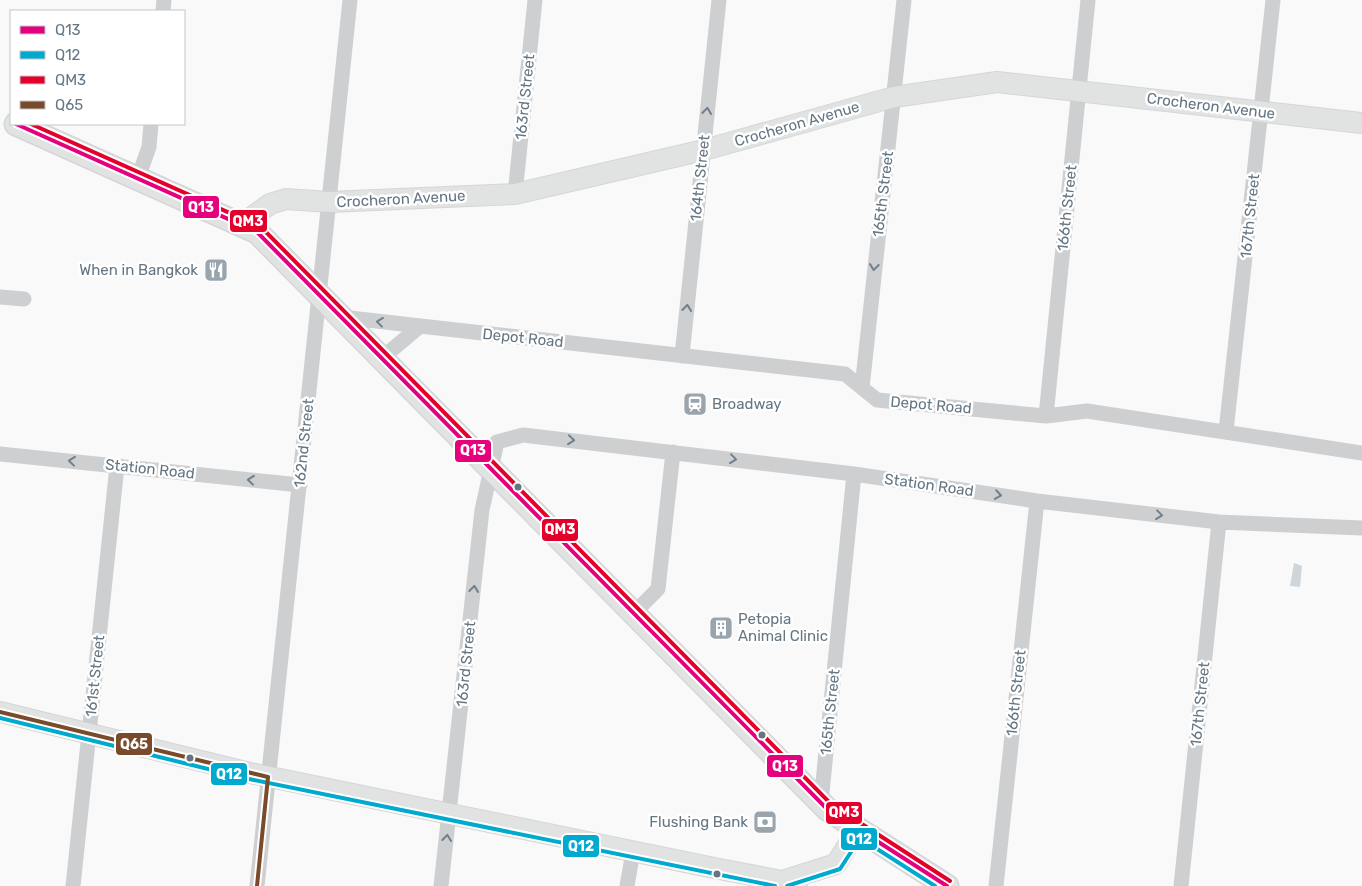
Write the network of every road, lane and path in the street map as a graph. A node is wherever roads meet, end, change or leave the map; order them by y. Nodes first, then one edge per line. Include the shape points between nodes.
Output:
1 (350, 0) edge
2 (535, 0) edge
3 (718, 0) edge
4 (904, 0) edge
5 (1088, 0) edge
6 (1273, 0) edge
7 (1079, 91) junction
8 (894, 97) junction
9 (1261, 112) junction
10 (1362, 124) edge
11 (18, 125) edge
12 (151, 125) edge
13 (704, 150) junction
14 (138, 178) junction
15 (515, 194) junction
16 (329, 202) junction
17 (241, 225) junction
18 (0, 296) edge
19 (320, 296) junction
20 (24, 299) dead end
21 (341, 317) junction
22 (419, 327) junction
23 (682, 356) junction
24 (382, 358) junction
25 (862, 388) junction
26 (1046, 416) junction
27 (1226, 431) junction
28 (497, 442) joint
29 (672, 452) junction
30 (1362, 453) edge
31 (0, 454) edge
32 (117, 466) junction
33 (491, 469) junction
34 (854, 474) junction
35 (300, 485) junction
36 (1037, 501) junction
37 (1219, 522) junction
38 (1362, 528) edge
39 (634, 613) junction
40 (0, 712) edge
41 (89, 734) junction
42 (268, 777) junction
43 (824, 805) junction
44 (450, 815) junction
45 (858, 829) junction
46 (633, 852) junction
47 (799, 881) edge
48 (74, 886) edge
49 (257, 886) edge
50 (441, 886) edge
51 (627, 886) edge
52 (947, 886) edge
53 (996, 886) edge
54 (1181, 886) edge

1 - 16 street, 162nd Street
2 - 15 street, 163rd Street
13 -> 3 street, 164th Street
4 - 8 street, 165th Street
5 - 7 street, 166th Street
6 - 9 street, 167th Street
7 - 8 street, Crocheron Avenue via 997,82
7 - 9 street, Crocheron Avenue
7 - 26 street, 166th Street
8 - 13 street, Crocheron Avenue
8 -> 25 street, 165th Street
9 - 10 street, Crocheron Avenue
9 - 27 street, 167th Street
11 - 14 main road
12 - 14 street
13 - 15 street, Crocheron Avenue
23 -> 13 street, 164th Street
14 - 17 main road
15 - 16 street, Crocheron Avenue
16 - 17 street, Crocheron Avenue via 286,199 270,204
16 - 19 street, 162nd Street
17 - 19 main road via 256,232
18 - 20 street
19 - 21 main road
19 - 35 street, 162nd Street
22 -> 21 street, Depot Road
21 - 24 main road
22 - 23 street, Depot Road
22 - 24 street
23 - 25 street, Depot Road via 845,374
24 - 33 main road
25 - 26 street, Depot Road via 877,400
26 - 27 street, Depot Road via 1087,410
27 - 30 street, Depot Road
28 -> 29 street, Station Road via 523,435
28 - 33 street, 163rd Street
29 -> 34 street, Station Road
29 - 39 street via 658,589
32 -> 31 street, Station Road
35 -> 32 street, Station Road
32 - 41 street, 161st Street
33 - 39 main road
44 -> 33 street, 163rd Street via 482,510
34 -> 36 street, Station Road
34 - 43 street, 165th Street
35 - 42 street, 162nd Street
36 -> 37 street, Station Road
36 - 53 street, 166th Street
37 - 38 street, Station Road
37 - 54 street, 167th Street
39 - 43 main road
40 - 41 street
41 - 42 street
41 - 48 street, 161st Street
42 - 44 street
42 - 49 street, 162nd Street
43 - 45 main road
44 - 46 street
50 -> 44 street, 163rd Street
45 - 47 street via 836,864
45 - 52 main road
46 - 47 street
46 - 51 street

